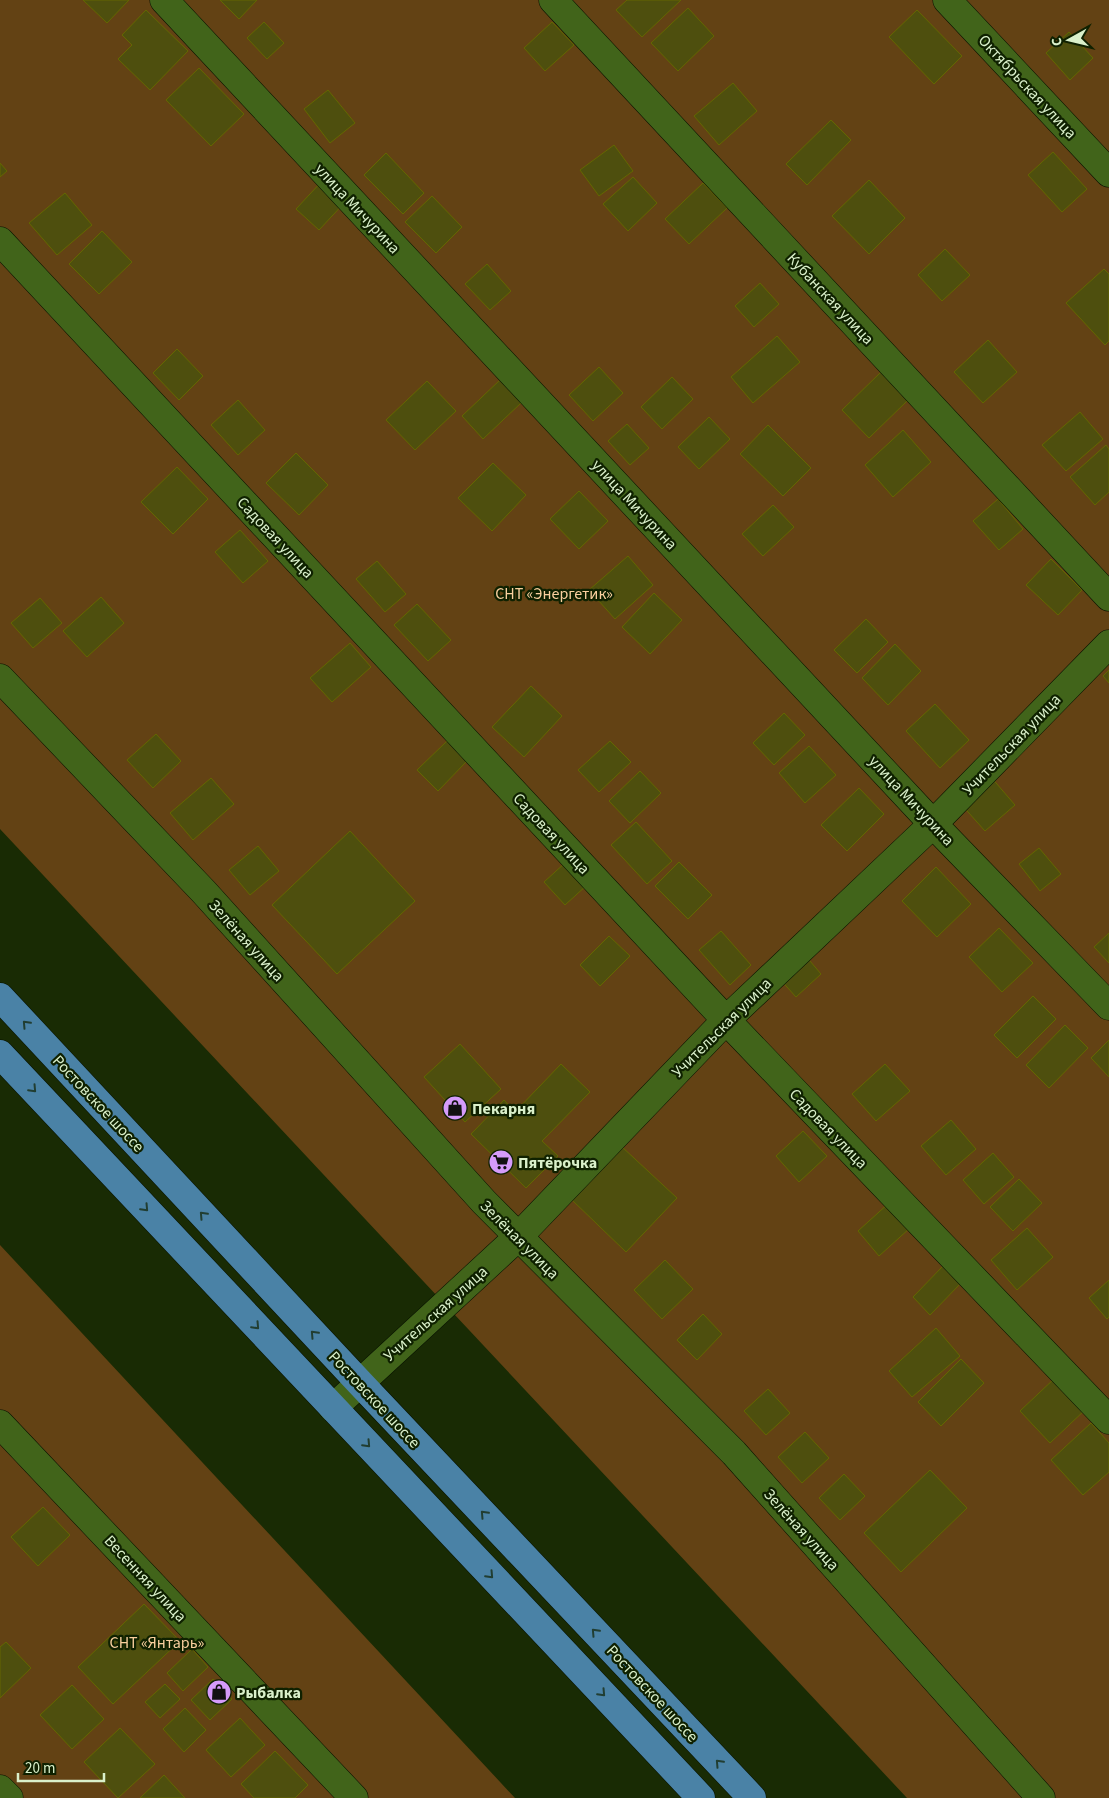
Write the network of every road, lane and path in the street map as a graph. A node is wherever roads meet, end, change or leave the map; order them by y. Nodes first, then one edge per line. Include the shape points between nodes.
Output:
1 (164, 0) edge
2 (553, 0) edge
3 (947, 0) edge
4 (1109, 173) edge
5 (0, 241) edge
6 (1109, 597) edge
7 (1109, 644) edge
8 (0, 678) edge
9 (933, 824) junction
10 (0, 997) edge
11 (1109, 1006) edge
12 (726, 1020) junction
13 (0, 1054) edge
14 (518, 1237) junction
15 (359, 1382) junction
16 (333, 1408) junction
17 (1109, 1420) edge
18 (0, 1424) edge
19 (0, 1789) edge
20 (9, 1798) edge
21 (354, 1798) edge
22 (701, 1798) edge
23 (752, 1798) edge
24 (1041, 1798) edge

1 - 9 street, улица Мичурина
2 - 6 street, Кубанская улица
3 - 4 street, Октябрьская улица
5 - 12 street, Садовая улица
7 - 9 street, Учительская улица
8 - 14 street, Зелёная улица via 204,892
9 - 11 street, улица Мичурина
9 - 12 street, Учительская улица
15 -> 10 highway, Ростовское шоссе
12 - 14 street, Учительская улица
12 - 17 street, Садовая улица
13 -> 16 highway
14 - 15 street, Учительская улица
14 - 24 street, Зелёная улица via 734,1453
15 - 16 street, Учительская улица
23 -> 15 highway, Ростовское шоссе
16 -> 22 highway
18 - 21 street, Весенняя улица
19 - 20 street

